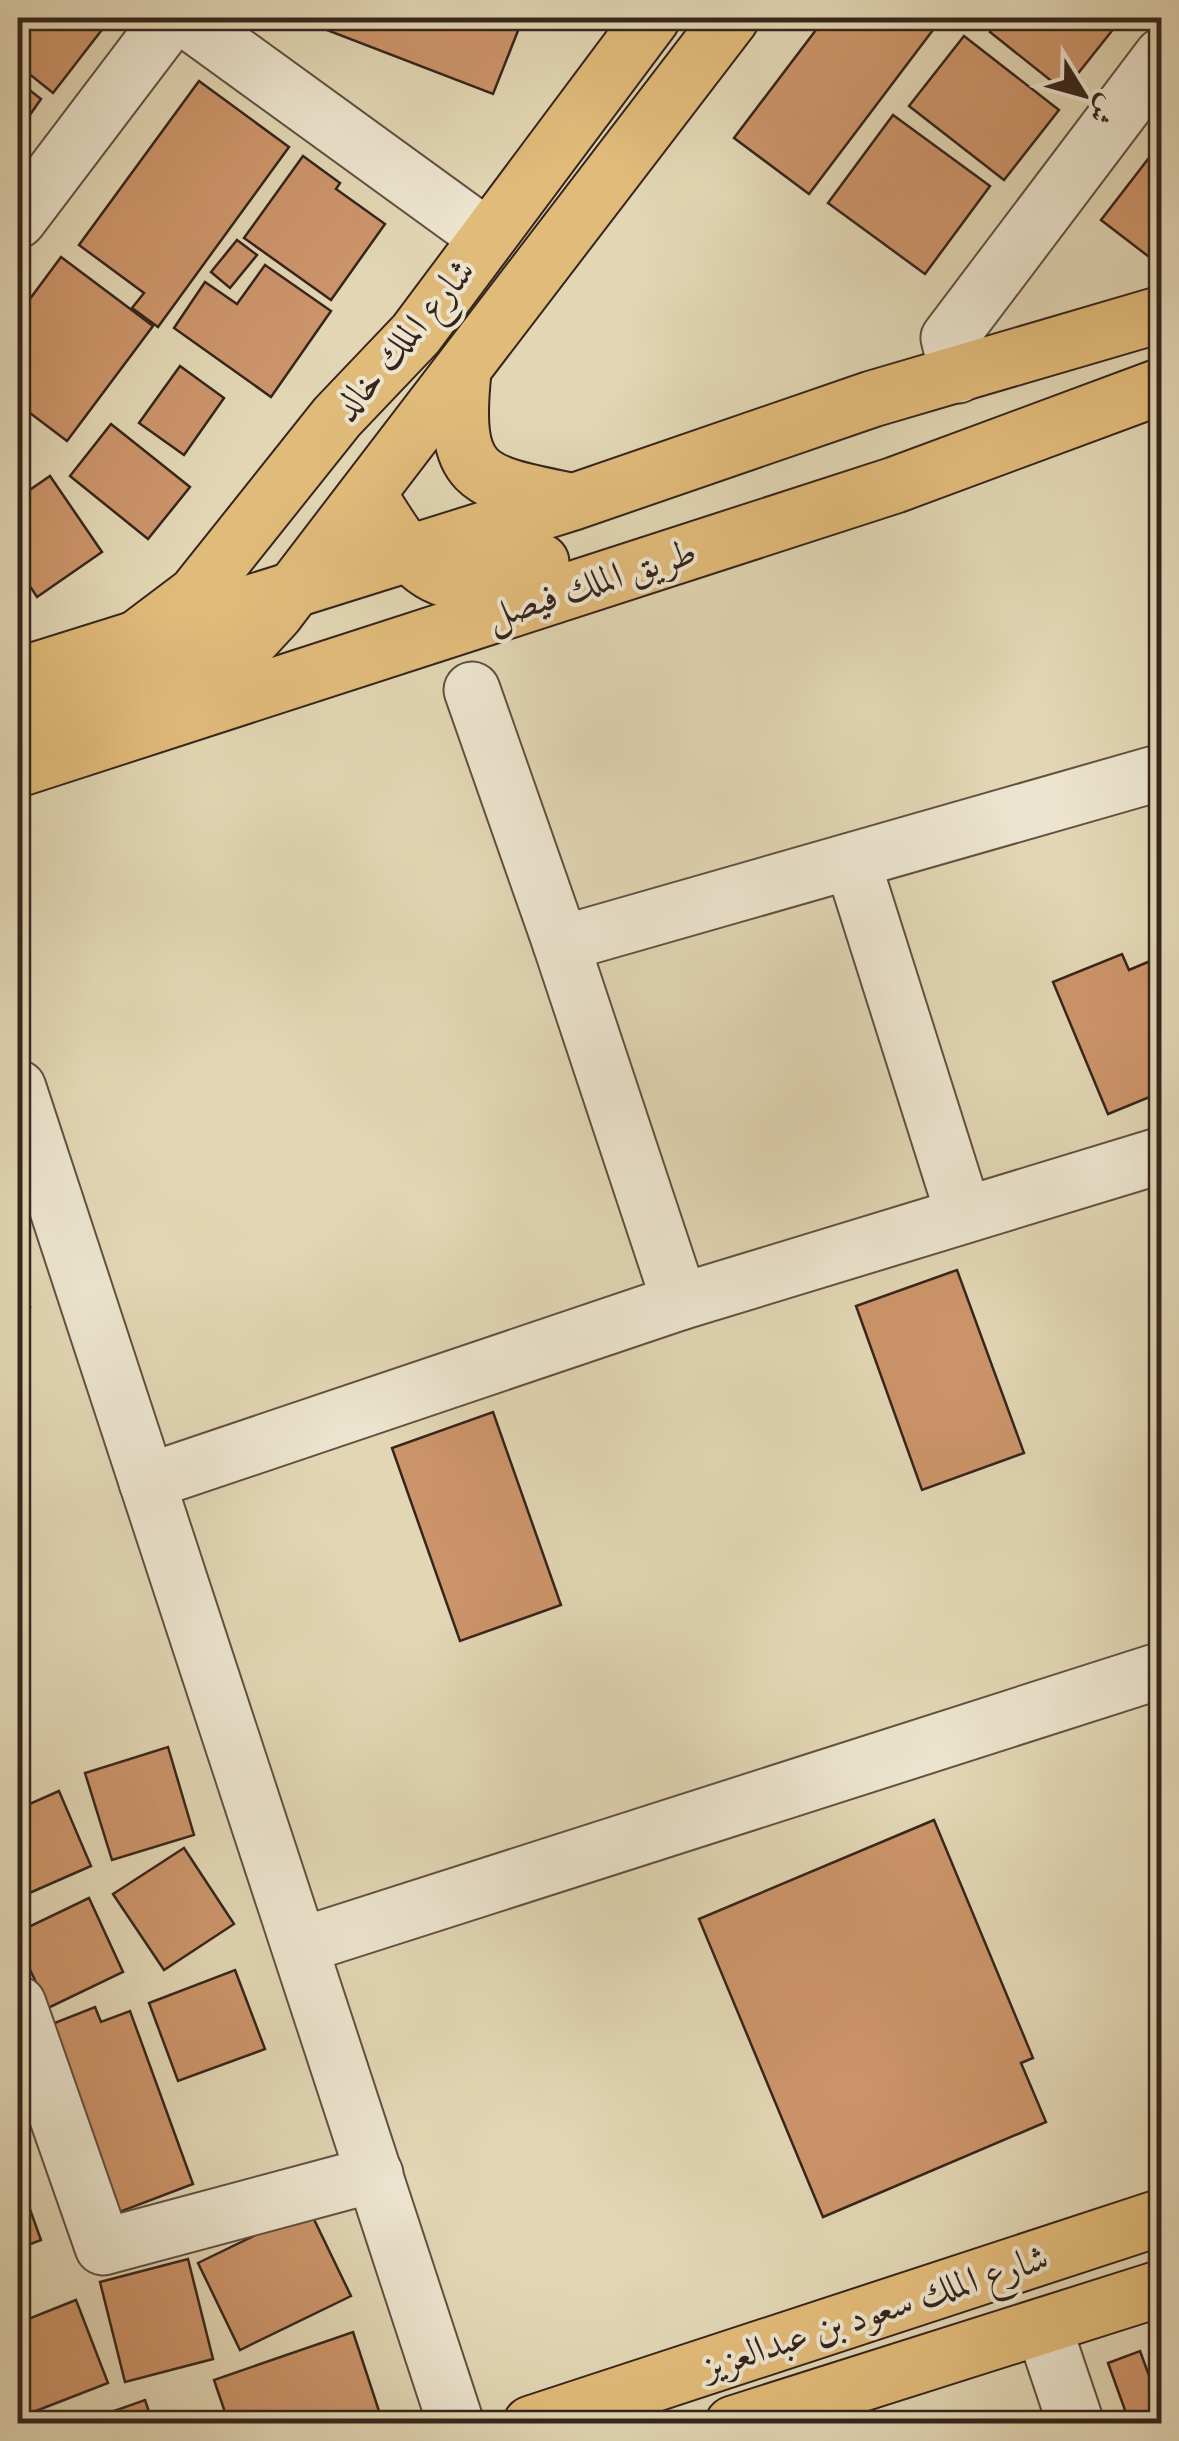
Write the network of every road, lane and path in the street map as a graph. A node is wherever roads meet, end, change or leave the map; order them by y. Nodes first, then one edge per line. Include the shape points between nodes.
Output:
1 (171, 18) edge
2 (185, 18) edge
3 (652, 18) edge
4 (731, 18) edge
5 (1162, 56) edge
6 (18, 220) edge
7 (473, 257) junction
8 (1162, 314) edge
9 (463, 372) junction
10 (958, 374) junction
11 (1162, 383) edge
12 (368, 494) junction
13 (573, 502) junction
14 (408, 555) junction
15 (294, 591) junction
16 (134, 640) junction
17 (18, 676) edge
18 (472, 690) dead end
19 (18, 728) edge
20 (18, 770) edge
21 (1162, 772) edge
22 (852, 861) junction
23 (562, 944) junction
24 (18, 1088) edge
25 (1162, 1155) edge
26 (964, 1216) junction
27 (680, 1302) junction
28 (147, 1482) junction
29 (1162, 1670) edge
30 (300, 1946) junction
31 (18, 2004) edge
32 (375, 2174) junction
33 (1162, 2217) edge
34 (1155, 2288) edge
35 (1043, 2326) junction
36 (456, 2424) edge
37 (531, 2424) edge
38 (733, 2424) edge
39 (1076, 2424) edge

1 - 6 street
2 - 7 street
3 - 7 main road, شارع الملك خالد
4 - 9 main road, شارع الملك خالد
5 - 10 street via 949,338
7 - 12 main road via 425,349 362,431 355,460
7 - 16 main road, شارع الملك خالد via 196,594
8 - 10 main road
9 - 12 main road, شارع الملك خالد
9 - 13 main road via 458,414 473,467 503,488
10 - 13 main road
11 - 14 main road via 861,458 482,581 440,579
11 - 20 main road, طريق الملك فيصل via 895,484
12 - 14 main road
12 - 15 main road, شارع الملك خالد
13 - 14 main road
14 - 15 main road
15 - 16 main road
15 - 19 main road, شارع الملك خالد via 251,640 229,654
16 - 17 main road
18 - 23 street
21 - 22 street
22 - 23 street
22 - 26 street
23 - 27 street
24 - 28 street
25 - 26 street
26 - 27 street
27 - 28 street
28 - 30 street
29 - 30 street
30 - 32 street
31 - 32 street via 103,2246
32 - 36 street
33 - 37 main road, شارع الملك سعود بن عبدالعزيز
34 - 35 main road, شارع الملك سعود بن عبدالعزيز
35 - 38 main road, شارع الملك سعود بن عبدالعزيز
35 - 39 street

